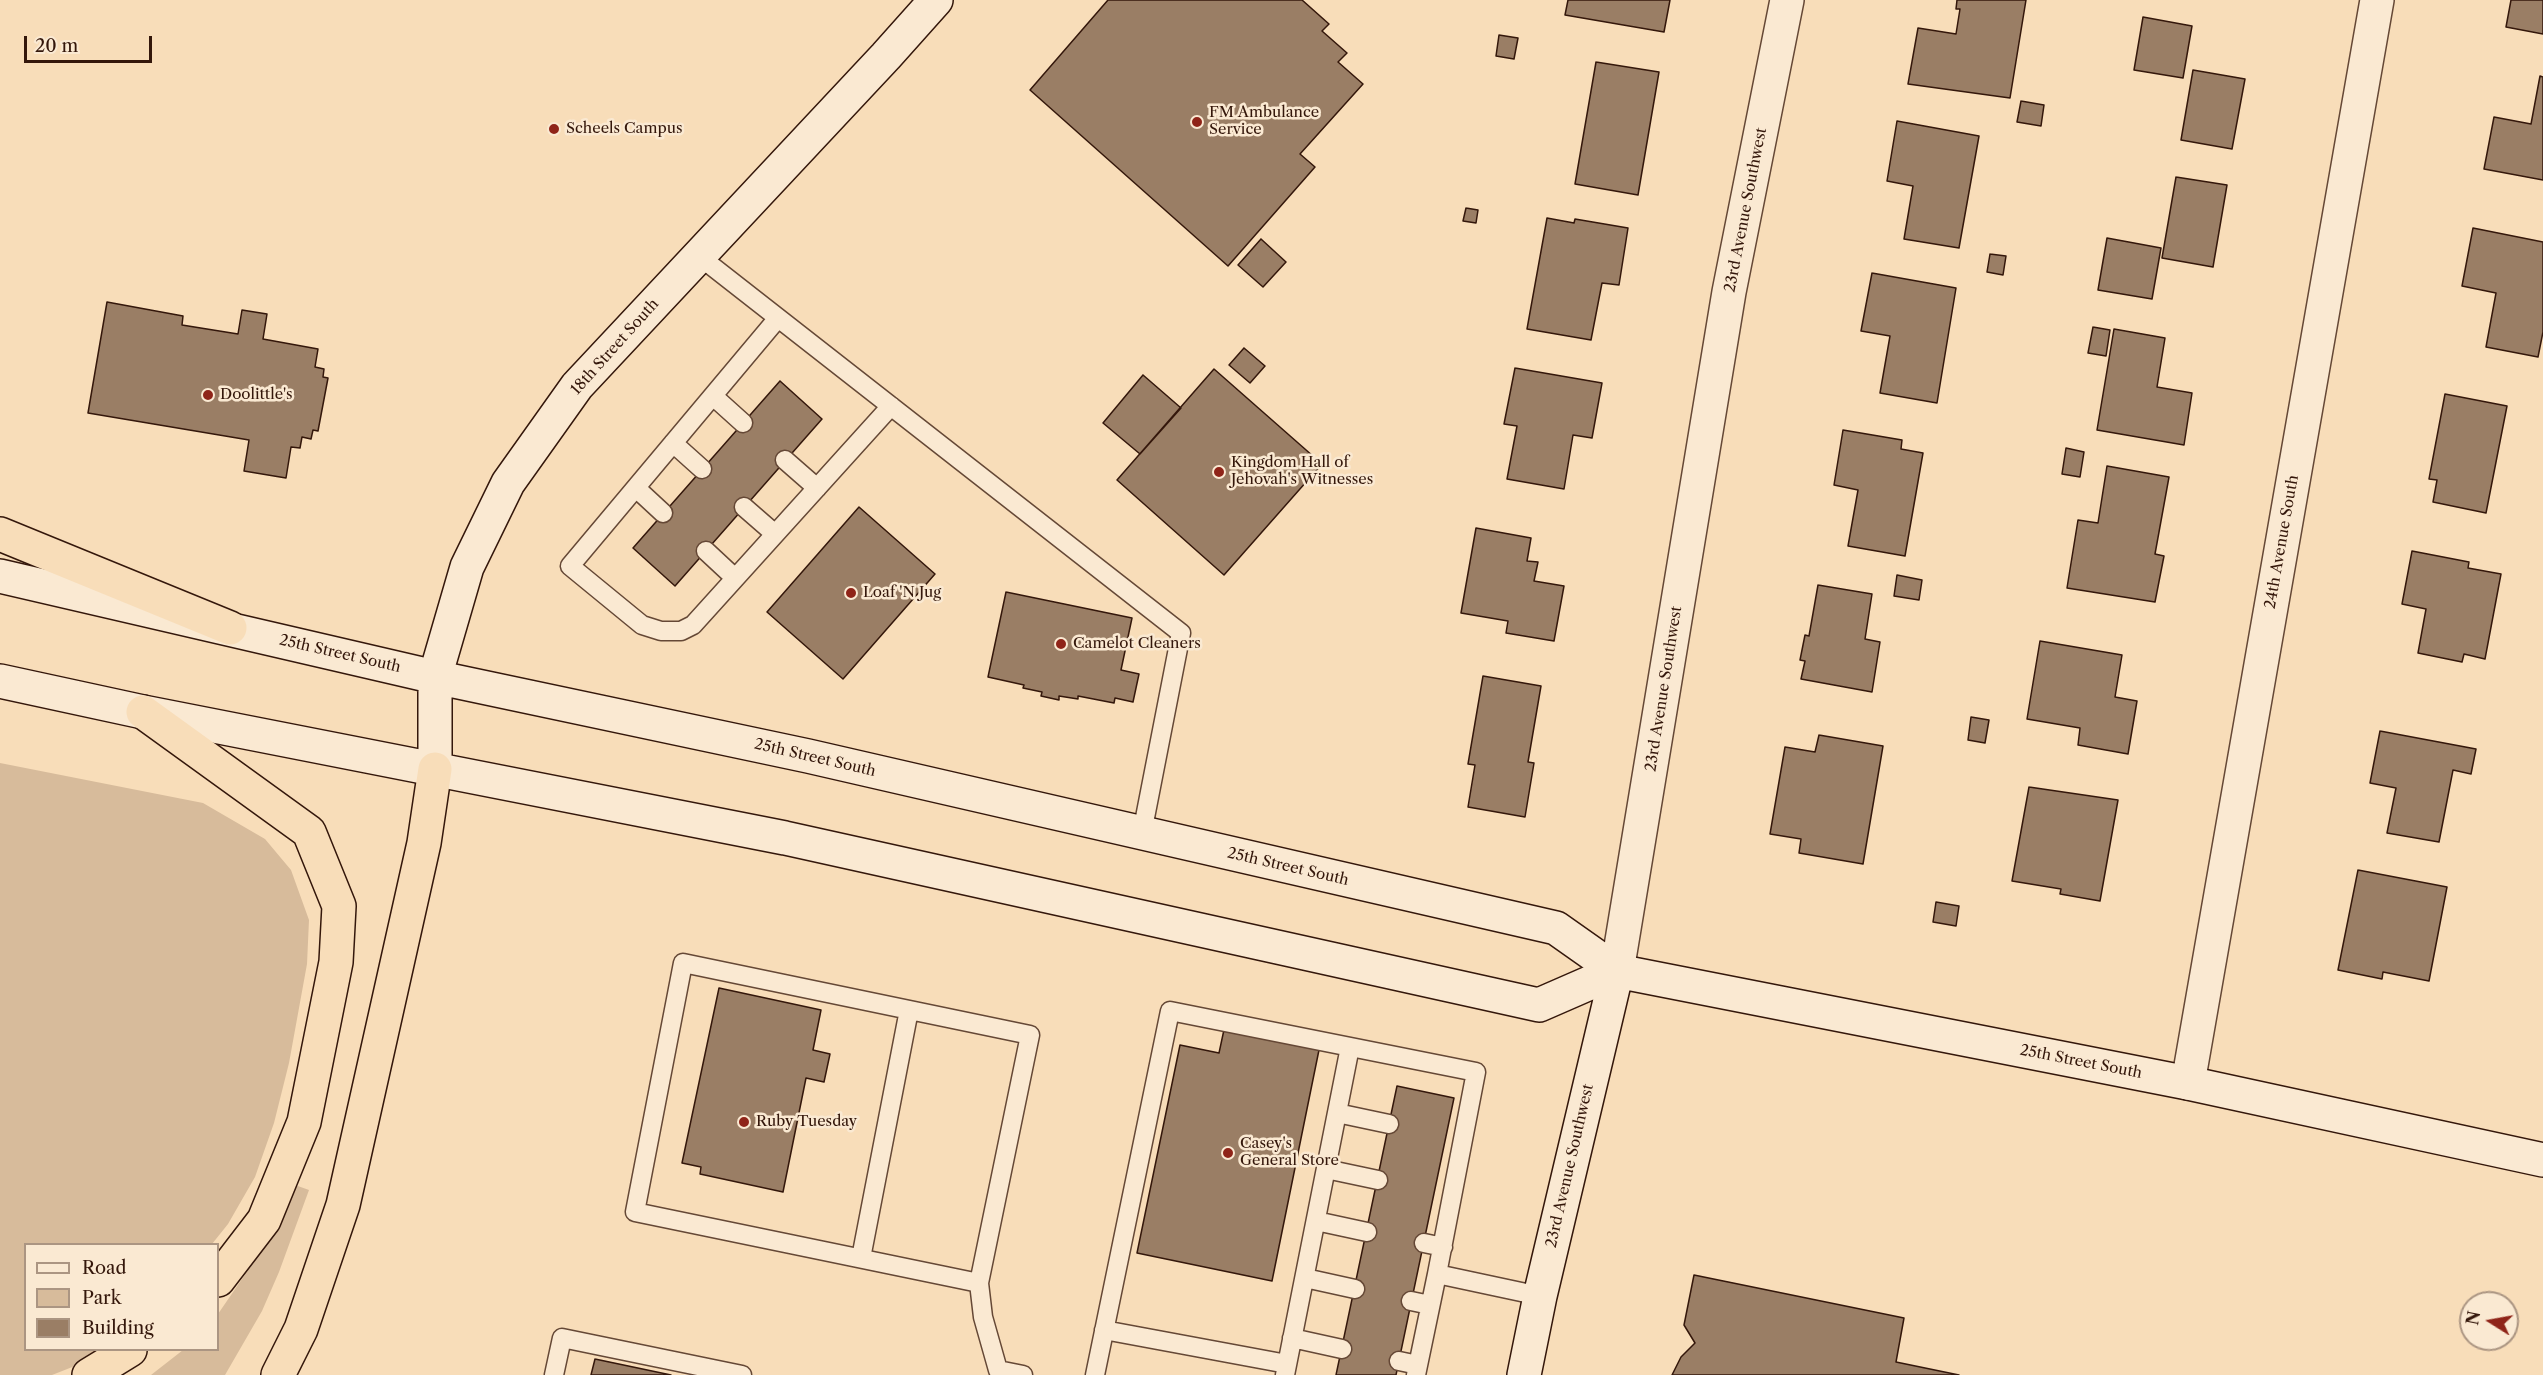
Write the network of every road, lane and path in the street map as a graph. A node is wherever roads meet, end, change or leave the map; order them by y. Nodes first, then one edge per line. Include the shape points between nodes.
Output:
1 (936, 0) edge
2 (1787, 0) edge
3 (2377, 0) edge
4 (699, 256) junction
5 (778, 318) junction
6 (713, 396) junction
7 (891, 406) junction
8 (743, 423) dead end
9 (673, 443) junction
10 (785, 460) dead end
11 (702, 469) dead end
12 (636, 488) junction
13 (817, 488) junction
14 (744, 507) dead end
15 (663, 513) dead end
16 (0, 534) edge
17 (775, 534) junction
18 (706, 551) dead end
19 (0, 576) edge
20 (735, 578) junction
21 (230, 628) junction
22 (435, 677) junction
23 (0, 681) edge
24 (143, 712) junction
25 (435, 769) junction
26 (1142, 833) junction
27 (1617, 970) junction
28 (909, 1010) junction
29 (1350, 1047) junction
30 (2188, 1083) junction
31 (1337, 1113) junction
32 (1389, 1124) dead end
33 (2543, 1160) edge
34 (1326, 1169) junction
35 (1378, 1180) dead end
36 (1434, 1192) dead end
37 (1453, 1195) junction
38 (1316, 1221) junction
39 (1367, 1232) dead end
40 (1424, 1243) dead end
41 (1443, 1247) junction
42 (861, 1258) junction
43 (1437, 1274) junction
44 (1305, 1278) junction
45 (219, 1279) edge
46 (979, 1282) junction
47 (1355, 1289) dead end
48 (1540, 1296) junction
49 (1411, 1301) dead end
50 (1430, 1305) junction
51 (1104, 1330) junction
52 (1292, 1338) junction
53 (1342, 1349) dead end
54 (128, 1351) edge
55 (1399, 1361) dead end
56 (1286, 1370) edge
57 (1417, 1370) edge
58 (997, 1373) edge
59 (89, 1375) edge
60 (278, 1375) edge
61 (554, 1375) edge
62 (742, 1375) edge
63 (1023, 1375) edge
64 (1095, 1375) edge
65 (1524, 1375) edge

1 - 4 main road, 18th Street South
2 - 27 main road, 23rd Avenue Southwest via 1729,292
3 - 30 main road, 24th Avenue South
4 - 5 lane
4 - 22 main road, 18th Street South via 577,386 508,483 467,567
5 - 6 lane
5 - 7 lane
6 - 8 lane
6 - 9 lane
7 - 13 lane
7 - 26 lane via 1181,633
9 - 11 lane
9 - 12 lane
10 - 13 lane
12 - 15 lane
12 - 20 lane via 570,566 642,625 661,631 681,631 693,625
13 - 17 lane
14 - 17 lane
16 - 21 highway
17 - 20 lane
18 - 20 lane
19 - 21 main road, 25th Street South
21 - 22 main road, 25th Street South
22 - 25 main road, 18th Street South
22 - 26 main road, 25th Street South via 808,756
23 - 24 main road
24 - 25 main road
24 - 45 highway via 309,831 339,906 336,962 304,1122 264,1220
25 - 27 main road via 785,838 1539,1005
25 - 60 highway via 424,843 343,1205 301,1329
26 - 27 main road, 25th Street South via 1556,928
27 - 30 main road, 25th Street South
27 - 48 main road, 23rd Avenue Southwest
28 - 42 lane
28 - 42 lane via 683,963 635,1212
28 - 46 lane via 1030,1035
29 - 31 lane
29 - 37 lane via 1476,1072 1455,1138
29 - 51 lane via 1170,1011
30 - 33 main road, 25th Street South
31 - 32 lane
31 - 34 lane
34 - 35 lane
34 - 38 lane
36 - 37 lane
37 - 41 lane
38 - 39 lane
38 - 44 lane
40 - 41 lane
41 - 43 lane
42 - 46 lane
43 - 48 lane
43 - 50 lane
44 - 47 lane
44 - 52 lane
46 - 58 lane
48 - 65 main road, 23rd Avenue Southwest
49 - 50 lane
50 - 57 lane
51 - 56 lane
51 - 64 lane
52 - 53 lane
52 - 56 lane
54 - 59 highway
55 - 57 lane
58 - 63 lane
61 - 62 lane via 562,1338

